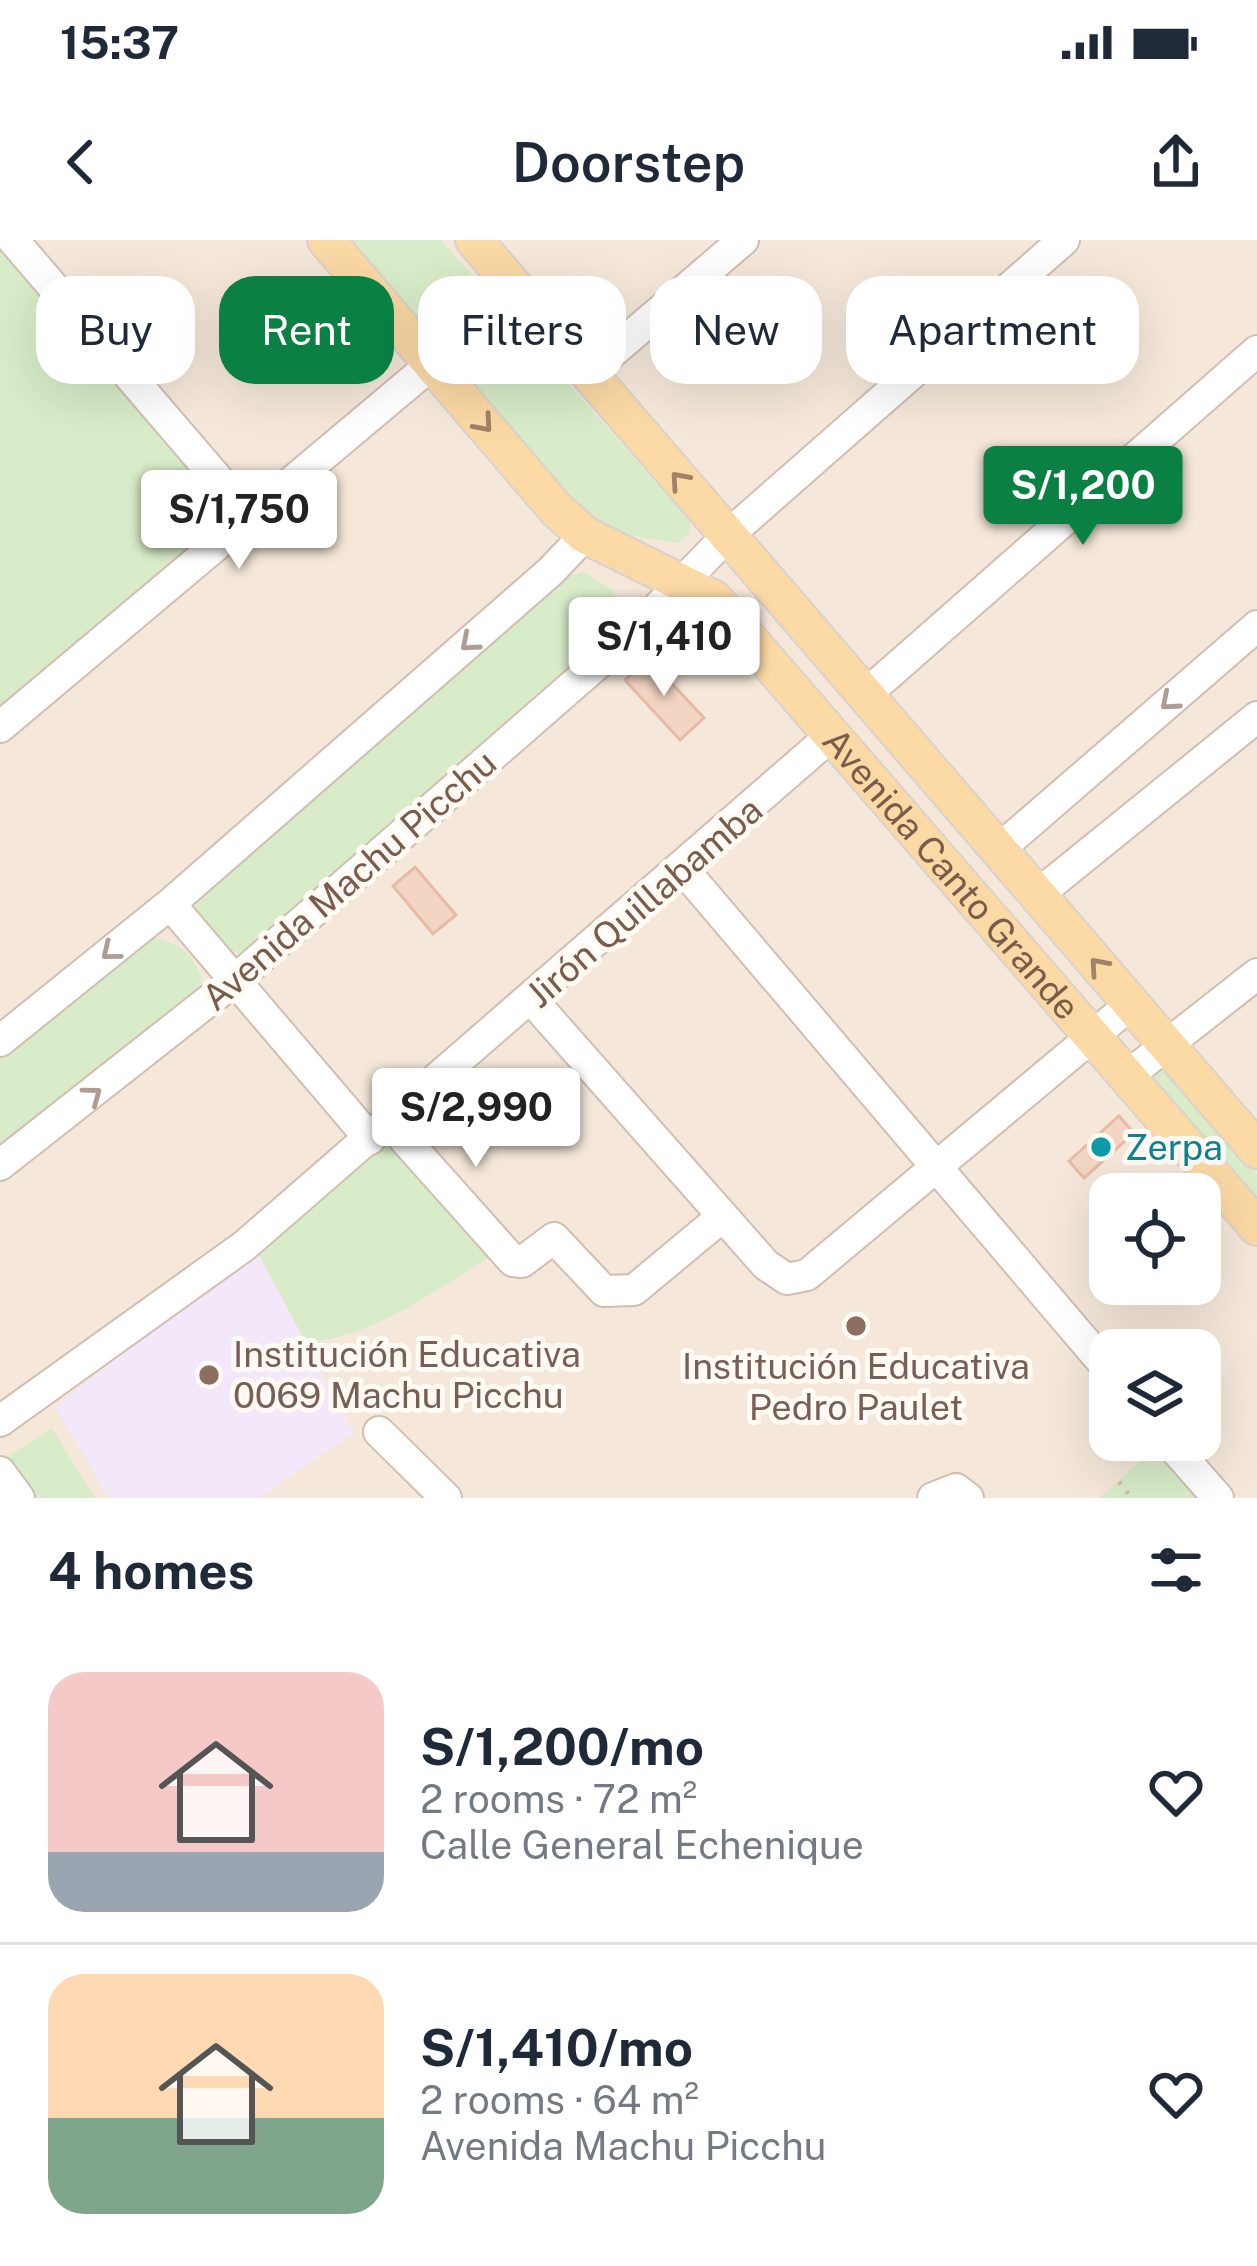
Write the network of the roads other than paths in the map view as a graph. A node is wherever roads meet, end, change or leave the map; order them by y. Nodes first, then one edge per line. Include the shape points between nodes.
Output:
1 (14, 240) edge
2 (326, 240) edge
3 (474, 240) edge
4 (743, 240) edge
5 (1064, 240) edge
6 (505, 276) edge
7 (626, 340) edge
8 (418, 348) edge
9 (1257, 351) edge
10 (418, 376) edge
11 (450, 384) edge
12 (597, 384) edge
13 (252, 519) junction
14 (585, 535) junction
15 (727, 536) junction
16 (682, 579) junction
17 (1257, 626) edge
18 (812, 635) junction
19 (777, 672) junction
20 (865, 695) junction
21 (1257, 717) edge
22 (0, 727) edge
23 (832, 735) junction
24 (997, 851) junction
25 (683, 869) junction
26 (1036, 896) junction
27 (170, 904) junction
28 (1257, 974) edge
29 (235, 980) junction
30 (532, 1000) junction
31 (1131, 1004) junction
32 (1093, 1038) junction
33 (0, 1041) edge
34 (1167, 1046) junction
35 (1126, 1076) junction
36 (380, 1131) junction
37 (1257, 1150) edge
38 (0, 1165) edge
39 (938, 1165) junction
40 (723, 1216) junction
41 (1257, 1227) edge
42 (1089, 1346) edge
43 (0, 1421) edge
44 (379, 1432) dead end
45 (1185, 1461) edge
46 (0, 1472) edge
47 (19, 1498) edge
48 (446, 1498) edge
49 (1218, 1498) edge

1 - 13 street
2 - 8 main road, Avenida Canto Grande
3 - 6 main road, Avenida Canto Grande
4 - 7 street
5 - 15 street, Avenida Machu Picchu
9 - 20 street
10 - 13 street
11 -> 14 main road, Avenida Canto Grande
15 -> 12 main road, Avenida Canto Grande
13 - 22 street
14 - 16 main road, Avenida Canto Grande
14 -> 27 street
15 - 16 street, Avenida Machu Picchu
15 - 18 main road, Avenida Canto Grande
16 - 19 main road, Avenida Canto Grande via 714,599
16 - 29 street, Avenida Machu Picchu via 632,633
17 -> 24 street
18 - 19 main road
18 - 20 main road, Avenida Canto Grande
19 - 23 main road, Avenida Canto Grande
20 - 24 main road, Avenida Canto Grande
21 - 26 street
23 - 25 street, Jirón Quillabamba
23 - 32 main road, Avenida Canto Grande
24 - 26 main road, Avenida Canto Grande
25 - 30 street, Jirón Quillabamba
25 - 39 street
31 -> 26 main road, Avenida Canto Grande
27 - 29 street
27 -> 33 street
28 - 34 street
29 - 36 street
38 -> 29 street, Avenida Machu Picchu
30 - 36 street, Jirón Quillabamba
30 - 40 street
31 - 32 street
31 - 34 main road, Avenida Canto Grande
32 - 35 main road, Avenida Canto Grande
32 - 39 street
34 - 35 street
34 - 37 main road, Avenida Canto Grande
35 - 41 main road, Avenida Canto Grande
36 - 40 street via 513,1262 554,1238 604,1291 634,1290
36 - 43 street, Jirón Quillabamba via 244,1246
39 - 40 street via 807,1275 787,1279 766,1265
39 - 42 street
44 - 48 street
45 - 49 street
46 - 47 street

